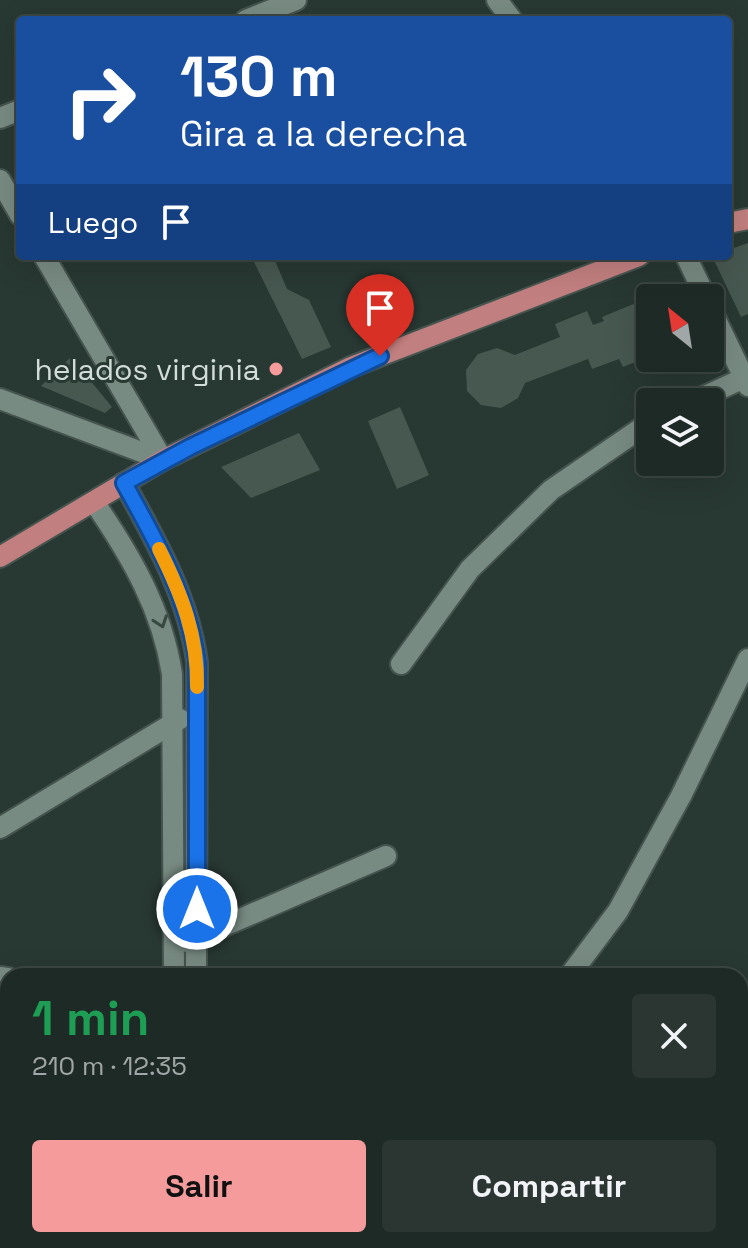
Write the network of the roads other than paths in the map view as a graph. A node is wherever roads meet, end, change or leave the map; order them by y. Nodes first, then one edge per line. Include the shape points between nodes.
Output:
1 (296, 0) edge
2 (256, 16) edge
3 (0, 180) edge
4 (16, 208) edge
5 (46, 260) edge
6 (629, 260) edge
7 (688, 260) edge
8 (699, 284) edge
9 (724, 336) edge
10 (746, 382) edge
11 (724, 390) edge
12 (0, 399) edge
13 (636, 432) edge
14 (163, 460) junction
15 (124, 483) junction
16 (94, 502) junction
17 (0, 557) edge
18 (748, 659) edge
19 (401, 664) dead end
20 (197, 708) junction
21 (173, 723) junction
22 (0, 828) edge
23 (386, 856) dead end
24 (197, 937) junction
25 (175, 947) junction
26 (174, 968) edge
27 (196, 968) edge
28 (575, 968) edge

1 - 2 street
3 - 4 street
5 - 14 street
6 - 14 main road via 351,367
7 - 8 street
9 - 10 street
10 - 11 street
12 - 14 street
13 - 19 street via 551,490 480,559
14 - 15 main road
15 - 16 main road
15 - 20 street via 182,595 197,662
16 - 17 main road
16 -> 21 street via 166,635
18 - 28 street via 618,911
20 - 21 street
20 - 24 street
21 - 22 street
21 - 25 street
23 - 24 street
24 - 25 street
24 - 27 street
25 - 26 street

